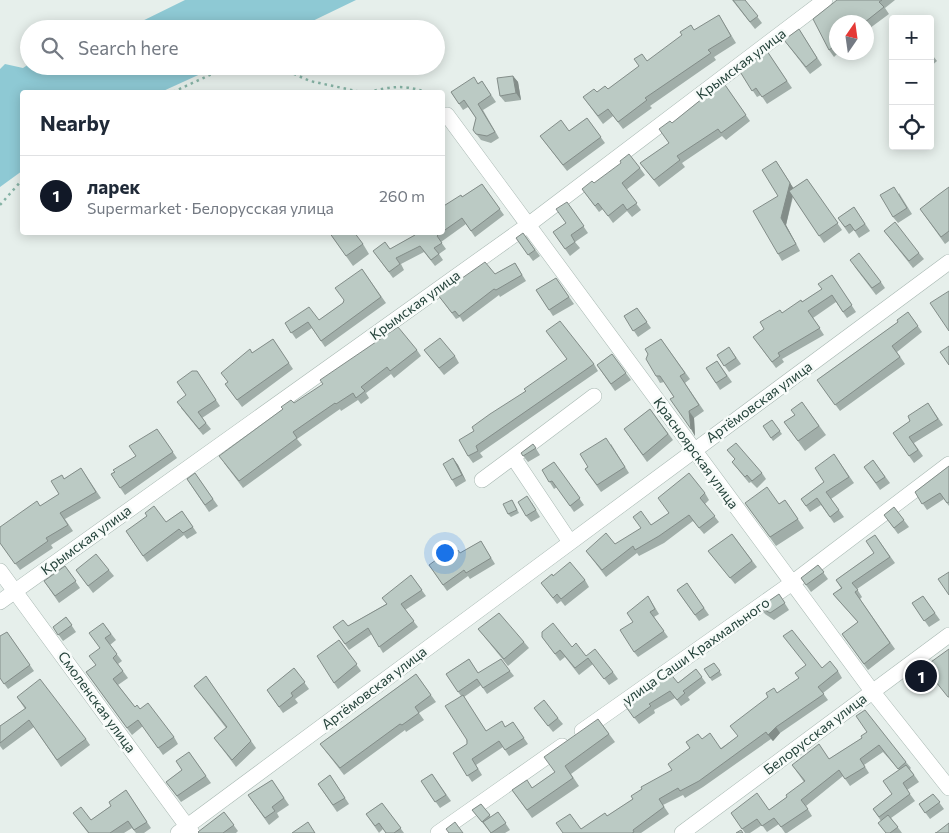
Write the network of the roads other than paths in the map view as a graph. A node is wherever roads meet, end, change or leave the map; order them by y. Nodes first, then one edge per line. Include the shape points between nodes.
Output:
1 (825, 0) edge
2 (447, 115) dead end
3 (528, 225) junction
4 (949, 262) edge
5 (594, 396) dead end
6 (694, 450) junction
7 (513, 456) junction
8 (949, 464) edge
9 (482, 480) dead end
10 (570, 542) junction
11 (0, 571) edge
12 (792, 583) junction
13 (16, 590) junction
14 (0, 602) edge
15 (949, 635) edge
16 (872, 691) junction
17 (949, 788) edge
18 (186, 831) edge
19 (438, 833) edge
20 (682, 833) edge

1 - 3 street, Крымская улица
2 - 3 street, Красноярская улица
3 - 6 street, Красноярская улица
3 - 13 street, Крымская улица
4 - 6 street, Артёмовская улица
5 - 7 street
6 - 10 street, Артёмовская улица
6 - 12 street, Красноярская улица
7 - 9 street
7 - 10 street
8 - 12 street, улица Саши Крахмального
10 - 18 street, Артёмовская улица
11 - 13 street, Смоленская улица
12 - 16 street, Красноярская улица
12 - 19 street, улица Саши Крахмального
13 - 14 street, Крымская улица
13 - 18 street, Смоленская улица
15 - 16 street, Белорусская улица
16 - 17 street, Красноярская улица
16 - 20 street, Белорусская улица

